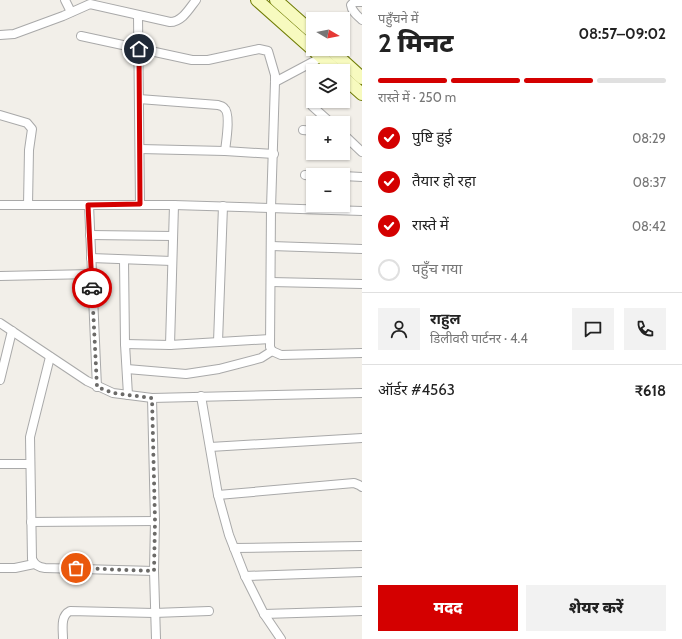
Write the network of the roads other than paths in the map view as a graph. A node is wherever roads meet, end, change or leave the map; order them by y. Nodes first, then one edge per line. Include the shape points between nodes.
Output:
1 (64, 0) edge
2 (196, 0) edge
3 (257, 0) edge
4 (276, 0) edge
5 (362, 2) edge
6 (108, 4) edge
7 (72, 12) junction
8 (138, 16) junction
9 (362, 20) edge
10 (306, 27) edge
11 (0, 35) edge
12 (81, 36) dead end
13 (306, 38) edge
14 (139, 49) junction
15 (321, 56) edge
16 (330, 56) edge
17 (362, 78) edge
18 (275, 82) junction
19 (350, 83) edge
20 (362, 94) edge
21 (139, 99) junction
22 (314, 108) edge
23 (0, 115) edge
24 (323, 116) edge
25 (303, 130) dead end
26 (306, 130) edge
27 (350, 141) edge
28 (140, 149) junction
29 (225, 151) junction
30 (362, 152) edge
31 (274, 154) junction
32 (350, 176) edge
33 (362, 177) edge
34 (140, 204) junction
35 (0, 205) edge
36 (28, 205) junction
37 (88, 205) junction
38 (174, 205) junction
39 (223, 206) junction
40 (271, 208) junction
41 (362, 211) edge
42 (90, 235) junction
43 (172, 236) junction
44 (271, 246) junction
45 (362, 249) edge
46 (91, 258) junction
47 (124, 260) junction
48 (172, 261) junction
49 (92, 274) junction
50 (0, 276) edge
51 (271, 282) junction
52 (362, 284) edge
53 (0, 323) edge
54 (12, 331) junction
55 (270, 339) junction
56 (218, 342) junction
57 (126, 344) junction
58 (170, 346) junction
59 (272, 351) junction
60 (362, 353) edge
61 (50, 357) junction
62 (127, 369) junction
63 (0, 380) edge
64 (97, 387) junction
65 (362, 393) edge
66 (128, 395) junction
67 (201, 396) junction
68 (152, 398) junction
69 (362, 438) edge
70 (210, 447) junction
71 (0, 464) edge
72 (30, 464) junction
73 (362, 487) edge
74 (218, 495) junction
75 (155, 521) junction
76 (31, 522) junction
77 (362, 546) edge
78 (234, 548) junction
79 (34, 564) junction
80 (0, 568) edge
81 (154, 571) junction
82 (362, 572) edge
83 (245, 576) junction
84 (209, 611) dead end
85 (362, 611) edge
86 (154, 613) junction
87 (264, 614) junction
88 (63, 639) edge
89 (156, 639) edge
90 (282, 639) edge

1 - 7 street
2 - 8 street via 183,17 175,22
3 - 13 main road
4 - 10 main road
5 - 9 street via 354,2 351,5 355,14
6 - 7 street via 90,4
6 - 8 street
7 - 11 street via 14,34
8 - 14 street
12 - 14 street
14 - 18 street via 192,60 208,60 264,49 270,55
14 - 21 street
15 - 18 street
16 - 17 main road
18 - 31 street
19 - 20 main road
21 - 28 street
21 - 29 street via 218,105 224,108 227,112
22 - 24 street
23 - 36 street via 27,122 32,129
25 - 26 street
27 - 30 street
28 - 29 street
28 - 34 street
29 - 31 street
31 - 40 street
32 - 33 street
34 - 37 street
34 - 38 street
35 - 36 street
36 - 37 street
37 - 42 street
38 - 39 street
38 - 43 street
39 - 40 street
39 - 56 street
40 - 41 street
40 - 44 street
42 - 43 street
42 - 46 street
43 - 48 street
44 - 45 street
44 - 51 street
46 - 47 street
46 - 49 street
47 - 48 street
47 - 57 street
48 - 58 street
49 - 50 street
49 - 64 street
51 - 52 street
51 - 55 street
53 - 54 street
54 - 61 street
54 - 63 street
55 - 56 street
55 - 59 street
56 - 58 street
57 - 58 street
57 - 62 street
59 - 60 street via 281,355
59 - 62 street via 261,358 186,374
61 - 64 street
61 - 72 street via 31,428
62 - 66 street
64 - 66 street
65 - 67 street
66 - 68 street
67 - 68 street
67 - 70 street
68 - 75 street
69 - 70 street
70 - 74 street
71 - 72 street
72 - 76 street
73 - 74 street via 354,483
74 - 78 street
75 - 76 street
75 - 81 street
76 - 79 street
77 - 78 street
78 - 83 street
79 - 80 street
79 - 81 street via 45,568
81 - 86 street
82 - 83 street
83 - 87 street
84 - 86 street
85 - 87 street
86 - 88 street via 70,611 63,618
86 - 89 street
87 - 90 street

